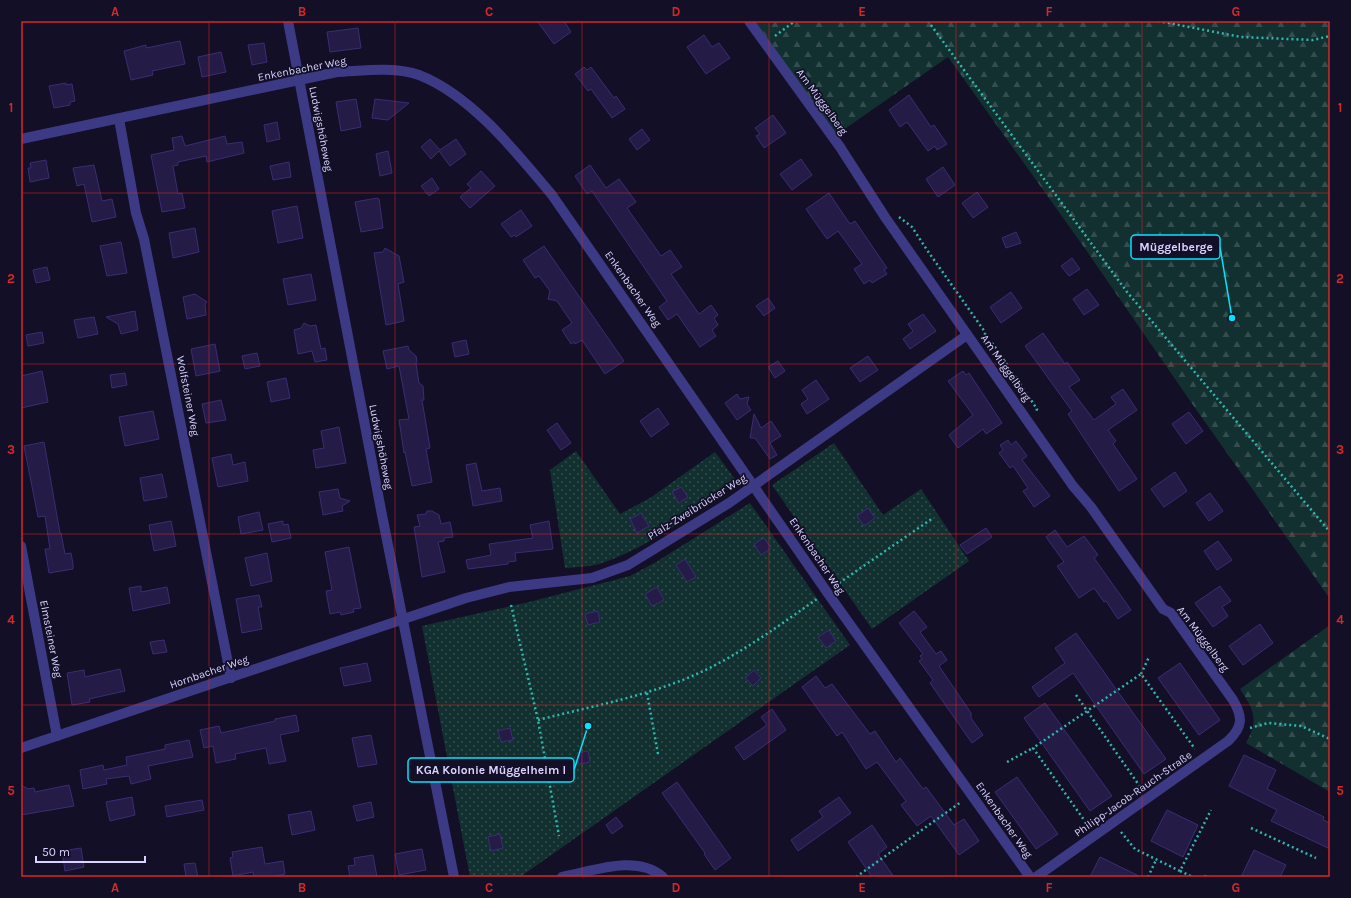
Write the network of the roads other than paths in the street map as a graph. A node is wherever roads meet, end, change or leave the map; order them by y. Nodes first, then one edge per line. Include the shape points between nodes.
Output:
1 (288, 21) edge
2 (749, 21) edge
3 (299, 80) junction
4 (119, 119) junction
5 (21, 139) edge
6 (967, 335) junction
7 (754, 485) junction
8 (21, 546) edge
9 (404, 619) junction
10 (231, 678) junction
11 (1239, 727) joint
12 (57, 736) junction
13 (21, 748) edge
14 (454, 877) edge
15 (562, 877) edge
16 (663, 877) edge
17 (1030, 877) edge
18 (1036, 877) edge

1 - 3 street, Ludwigshöheweg
2 - 6 street, Am Müggelberg via 840,147
3 - 4 street, Enkenbacher Weg
3 - 7 street, Enkenbacher Weg via 337,72 381,70 418,75 443,87 494,128 552,195
3 - 9 street, Ludwigshöheweg
4 - 5 street, Enkenbacher Weg
4 - 10 street, Wolfsteiner Weg
6 - 7 street, Pfalz-Zweibrücker Weg
6 - 11 street, Am Müggelberg via 1142,581 1163,609 1171,613 1233,700 1240,716
7 - 9 street, Pfalz-Zweibrücker Weg via 628,565 608,573 579,580 509,587 486,592
7 - 17 street, Enkenbacher Weg
8 - 12 street, Elmsteiner Weg
9 - 10 street, Hornbacher Weg
9 - 14 street, Ludwigshöheweg
10 - 12 street, Hornbacher Weg
11 - 18 street, Philipp-Jacob-Rauch-Straße via 1228,741
12 - 13 street, Hornbacher Weg
15 - 16 street via 625,865 652,868

